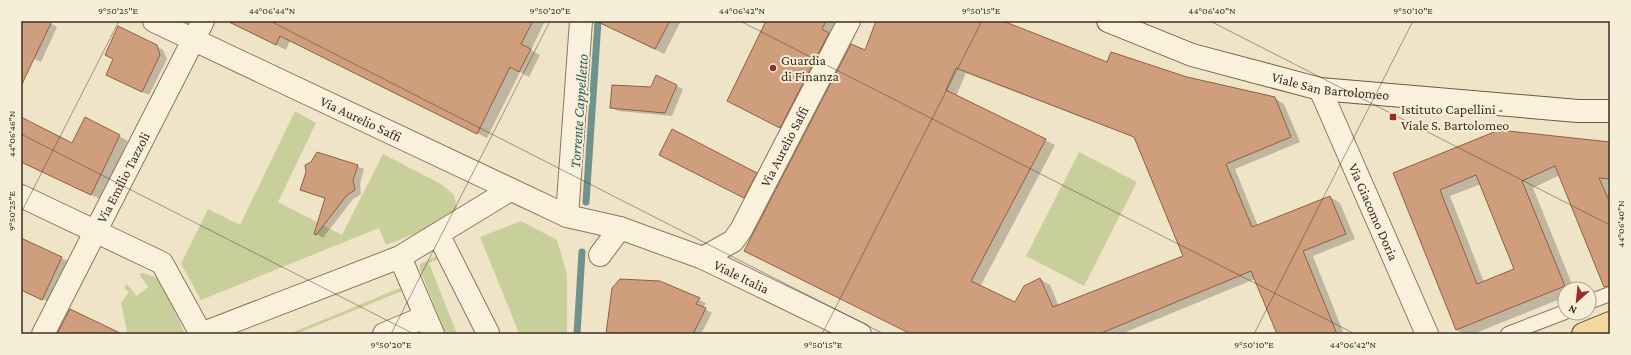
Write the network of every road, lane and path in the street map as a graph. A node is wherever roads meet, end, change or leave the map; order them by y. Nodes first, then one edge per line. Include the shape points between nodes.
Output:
1 (154, 21) edge
2 (581, 21) edge
3 (849, 21) edge
4 (1108, 21) edge
5 (198, 30) edge
6 (1320, 89) junction
7 (1610, 111) edge
8 (510, 190) junction
9 (21, 196) edge
10 (567, 216) junction
11 (620, 228) junction
12 (96, 230) junction
13 (438, 234) junction
14 (600, 255) dead end
15 (400, 258) junction
16 (703, 258) junction
17 (1610, 294) edge
18 (1597, 299) edge
19 (1557, 315) edge
20 (1610, 323) edge
21 (429, 325) edge
22 (488, 333) dead end
23 (43, 334) edge
24 (201, 334) edge
25 (384, 334) edge
26 (860, 334) edge
27 (1427, 334) edge
28 (1508, 334) edge
29 (1583, 334) edge

1 - 5 street, Via Aurelio Saffi
2 - 10 street
3 - 16 street, Via Aurelio Saffi via 741,230 733,241
4 - 6 street, Viale San Bartolomeo via 1192,55
5 - 8 street, Via Aurelio Saffi
5 - 12 street, Via Emilio Tazzoli
6 - 7 street, Viale San Bartolomeo via 1578,111
6 - 27 street, Via Giacomo Doria
8 - 10 street, Via Aurelio Saffi
8 - 13 street
9 - 12 street
10 - 11 street, Viale Italia
11 - 14 street
11 - 16 street, Viale Italia
12 - 23 street, Via Emilio Tazzoli
12 - 24 street via 162,264
13 - 15 street
13 - 22 street
15 - 21 street
15 - 24 street
16 - 26 street, Viale Italia
17 - 18 lane
19 - 28 lane
20 - 29 main road
21 - 25 street

